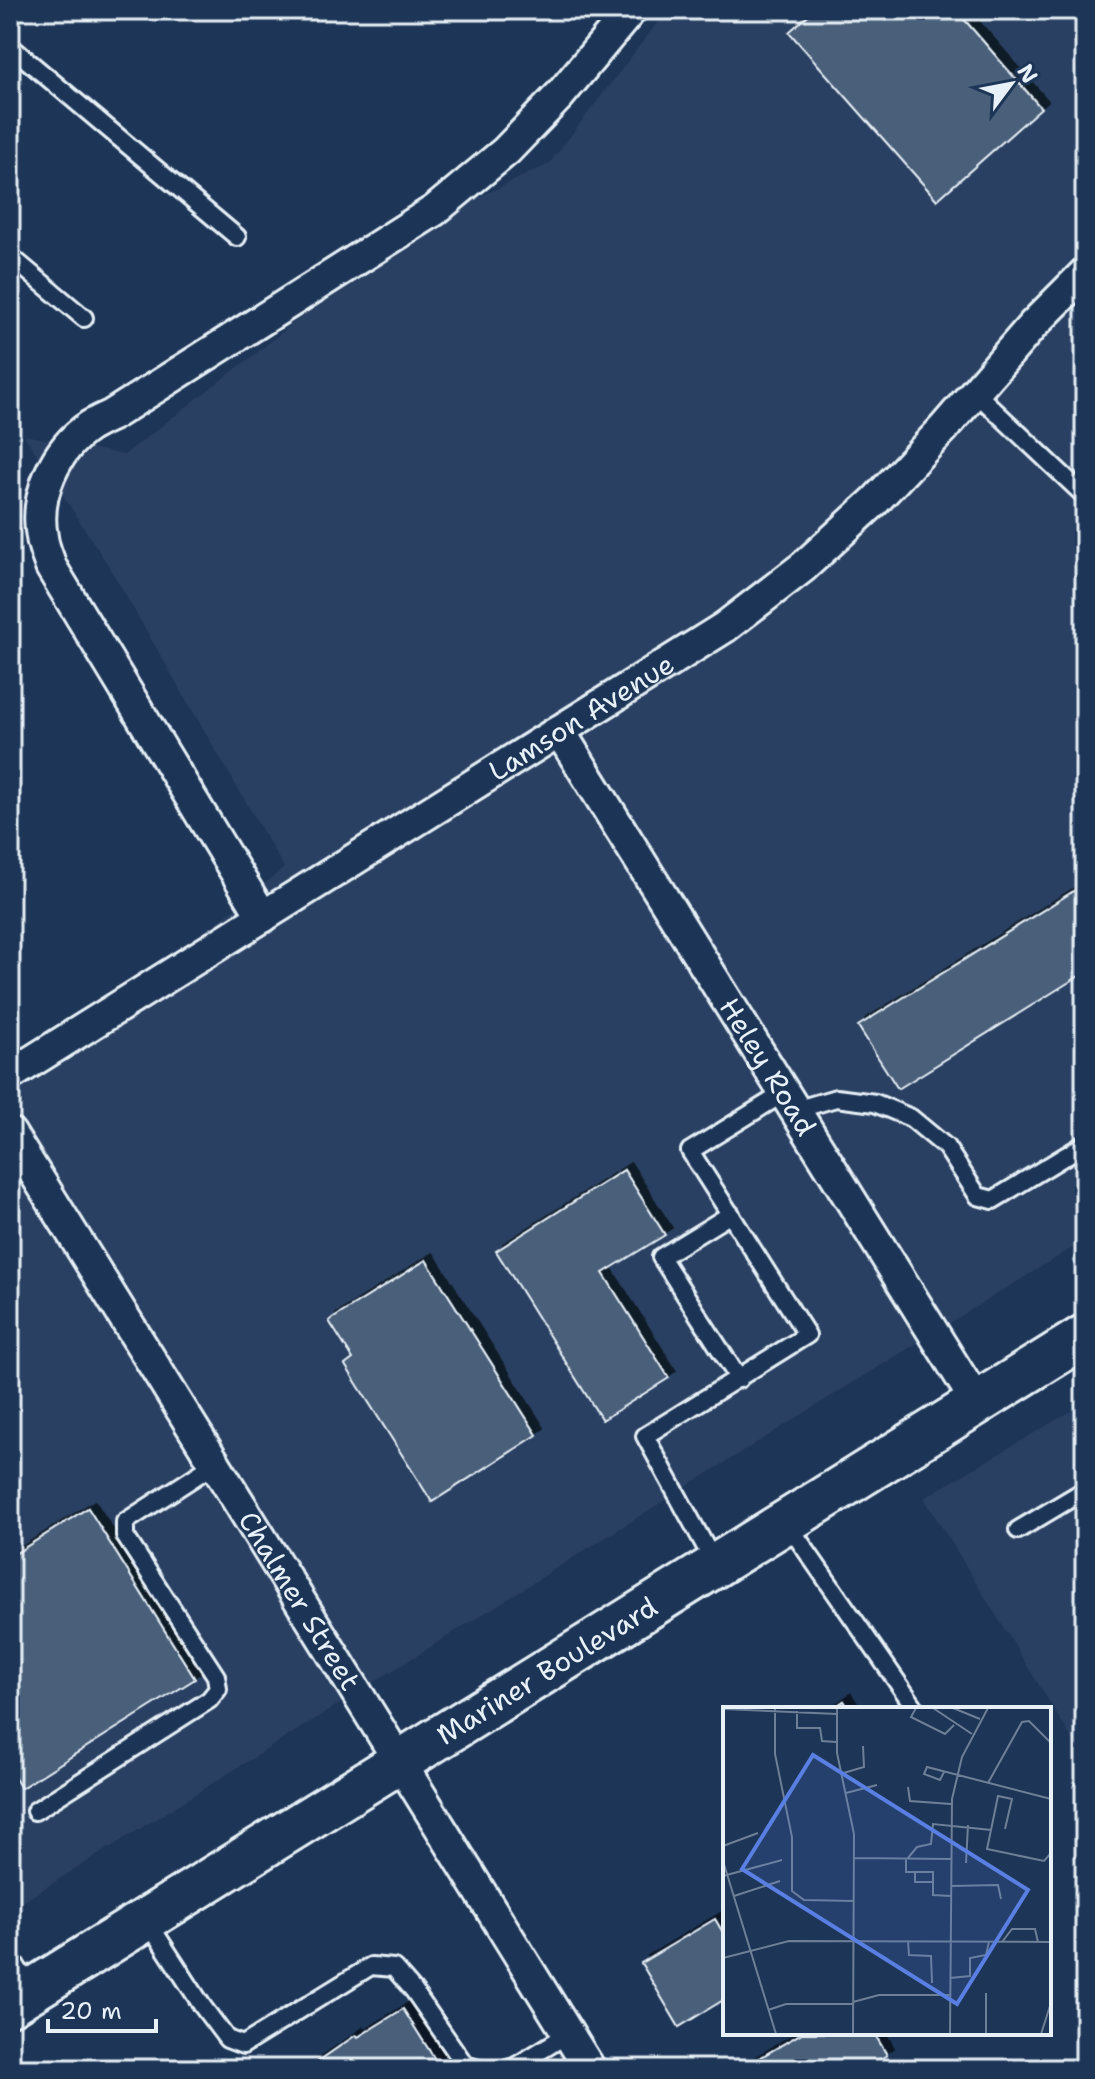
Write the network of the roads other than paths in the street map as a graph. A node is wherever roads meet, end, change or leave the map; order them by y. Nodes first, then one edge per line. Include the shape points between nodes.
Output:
1 (631, 10) edge
2 (10, 46) edge
3 (237, 237) dead end
4 (10, 256) edge
5 (1085, 273) edge
6 (84, 318) dead end
7 (975, 392) junction
8 (1085, 496) edge
9 (560, 732) junction
10 (263, 917) junction
11 (10, 1075) edge
12 (790, 1102) junction
13 (10, 1133) edge
14 (1085, 1144) edge
15 (731, 1214) junction
16 (1085, 1336) edge
17 (739, 1379) junction
18 (977, 1403) junction
19 (216, 1463) junction
20 (1085, 1490) edge
21 (786, 1522) junction
22 (1018, 1530) dead end
23 (716, 1565) junction
24 (915, 1707) edge
25 (401, 1761) junction
26 (35, 1811) dead end
27 (146, 1919) junction
28 (10, 1956) edge
29 (21, 1998) edge
30 (568, 2034) junction
31 (479, 2069) edge
32 (511, 2069) edge
33 (590, 2069) edge

1 - 10 street via 517,140 435,210 88,427 50,472 41,503 41,536 51,567
2 - 3 lane
4 - 6 lane
5 - 7 street, Lamson Avenue
7 - 8 lane
7 - 9 street, Lamson Avenue via 875,501 803,567 725,627
9 - 10 street, Lamson Avenue
9 - 12 street, Heley Road
10 - 11 street, Lamson Avenue
12 - 14 lane via 836,1098 875,1103 911,1118 946,1147 978,1196 993,1200
12 - 15 lane via 690,1151
12 - 18 street, Heley Road
13 - 19 street, Chalmer Street
15 - 17 lane via 807,1335
15 - 17 lane via 661,1257
16 - 18 main road, Mariner Boulevard
17 - 23 lane via 645,1436
18 - 21 main road, Mariner Boulevard
19 - 25 street, Chalmer Street
19 - 26 lane via 125,1522 125,1536 216,1676 218,1689 209,1700
20 - 22 lane
21 - 23 main road, Mariner Boulevard
21 - 24 lane
23 - 25 main road, Mariner Boulevard
25 - 27 main road, Mariner Boulevard
25 - 30 street, Chalmer Street
27 - 29 main road, Mariner Boulevard
27 - 31 lane via 227,2039 243,2045 371,1966 394,1968 465,2065
28 - 29 lane
30 - 32 lane
30 - 33 street, Chalmer Street

